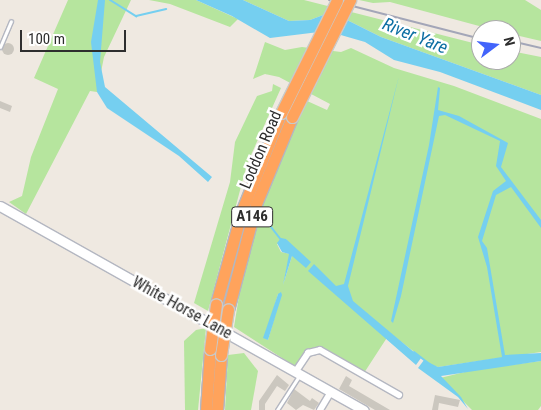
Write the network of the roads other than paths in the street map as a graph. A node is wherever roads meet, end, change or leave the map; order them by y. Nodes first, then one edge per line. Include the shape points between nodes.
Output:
1 (337, 0) edge
2 (350, 0) edge
3 (11, 21) dead end
4 (0, 47) edge
5 (287, 115) junction
6 (0, 206) edge
7 (298, 372) junction
8 (331, 392) junction
9 (399, 395) dead end
10 (206, 410) edge
11 (217, 410) edge
12 (277, 410) edge
13 (320, 410) edge
14 (364, 410) edge

1 - 5 highway, Loddon Road / A146, bridge
2 - 5 highway, Loddon Road / A146, bridge
3 - 4 lane
5 - 10 highway, Loddon Road / A146, bridge via 242,210 216,304
5 - 11 highway, Loddon Road / A146, bridge via 256,204 228,310
6 - 7 street, White Horse Lane
7 - 8 street, White Horse Lane
7 - 9 street via 308,353 320,350
7 - 12 lane
8 - 13 street
8 - 14 street, White Horse Lane

